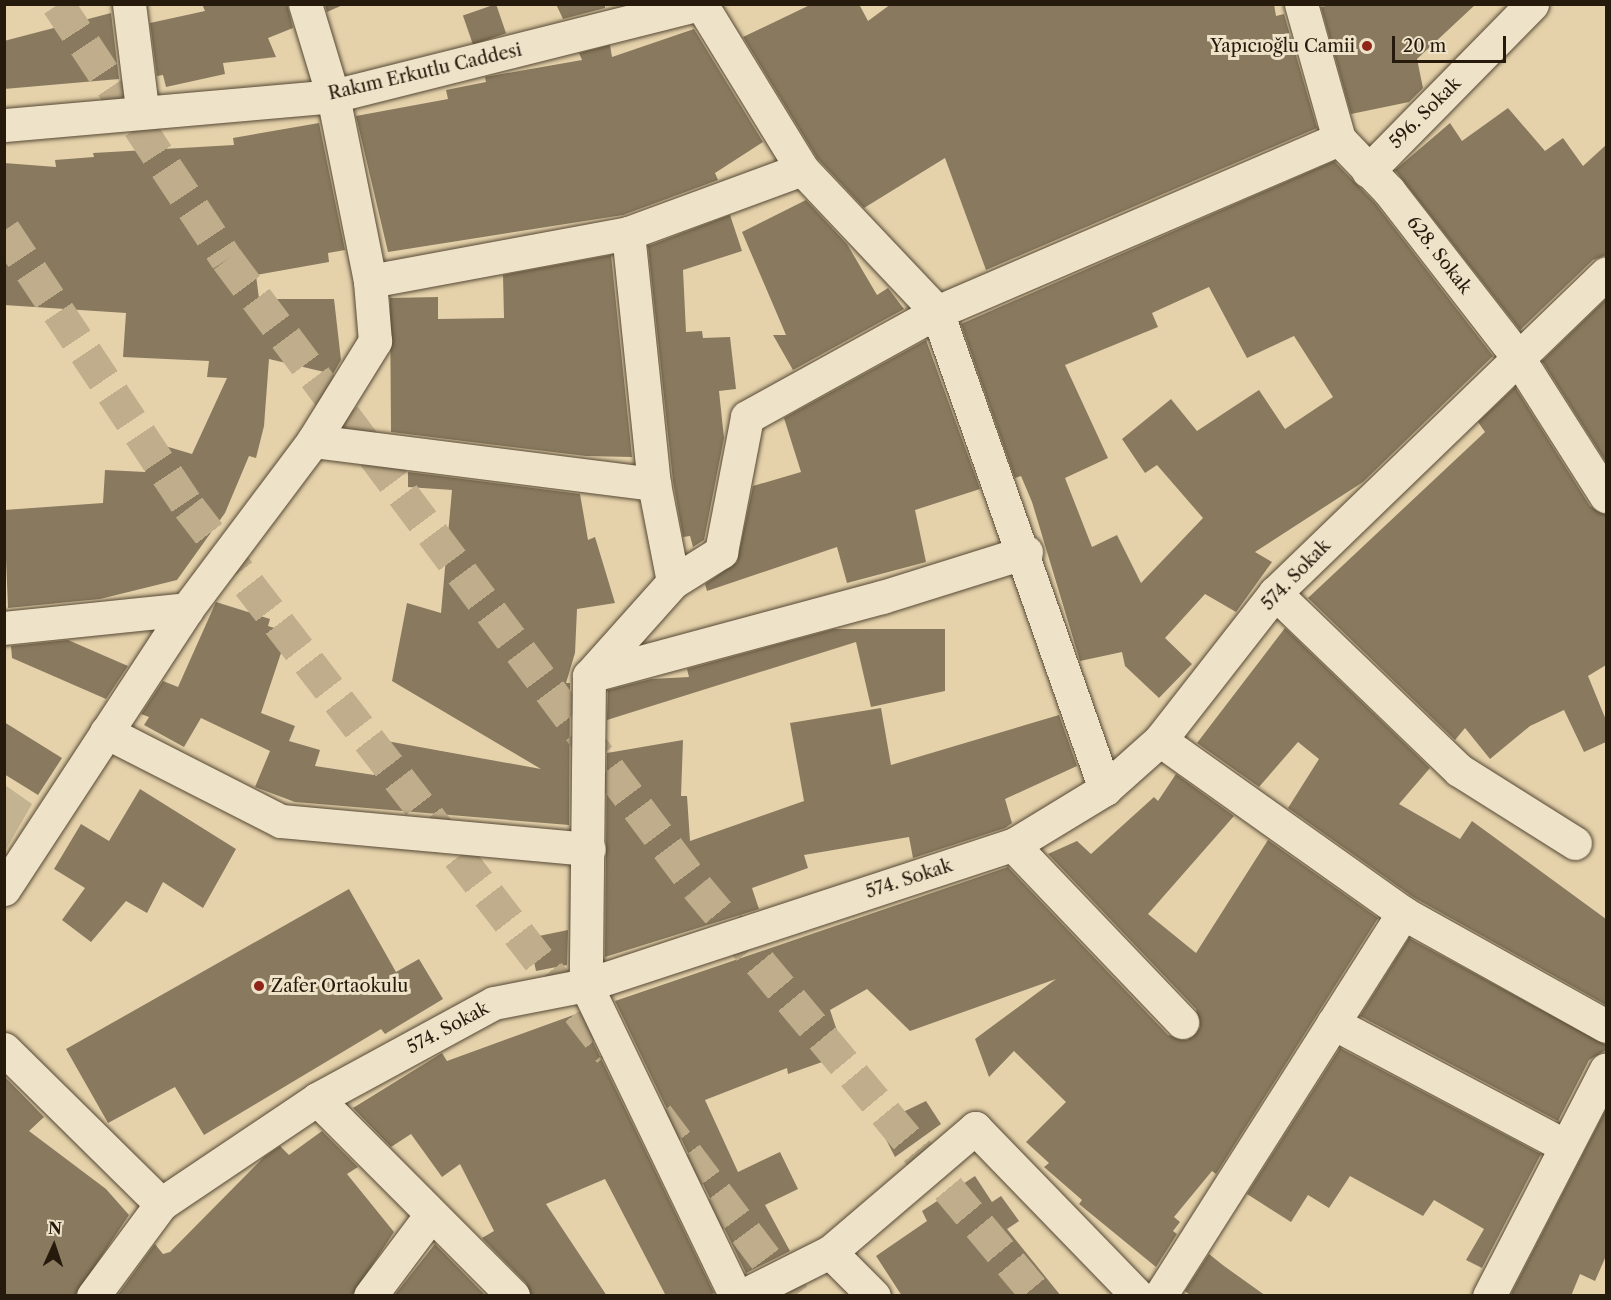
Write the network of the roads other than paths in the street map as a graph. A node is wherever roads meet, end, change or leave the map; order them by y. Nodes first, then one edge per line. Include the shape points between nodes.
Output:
1 (129, 4) edge
2 (305, 4) edge
3 (700, 4) edge
4 (1301, 4) edge
5 (1532, 4) edge
6 (333, 96) junction
7 (142, 109) junction
8 (4, 125) edge
9 (1339, 139) junction
10 (802, 169) junction
11 (1368, 171) junction
12 (628, 233) junction
13 (1606, 273) edge
14 (370, 281) junction
15 (937, 312) junction
16 (1517, 356) junction
17 (314, 441) junction
18 (654, 484) junction
19 (1606, 495) edge
20 (1026, 552) junction
21 (673, 582) junction
22 (1275, 593) junction
23 (187, 609) junction
24 (4, 628) edge
25 (589, 676) junction
26 (106, 732) junction
27 (1160, 740) junction
28 (1105, 789) junction
29 (1575, 843) dead end
30 (1013, 844) junction
31 (589, 849) junction
32 (4, 889) edge
33 (1402, 914) junction
34 (586, 985) junction
35 (1182, 1022) dead end
36 (1333, 1023) junction
37 (1606, 1026) edge
38 (4, 1049) edge
39 (1606, 1069) edge
40 (317, 1099) junction
41 (1563, 1145) junction
42 (160, 1204) junction
43 (430, 1216) junction
44 (830, 1252) junction
45 (93, 1296) edge
46 (370, 1296) edge
47 (513, 1296) edge
48 (736, 1296) edge
49 (742, 1296) edge
50 (874, 1296) edge
51 (1138, 1296) edge
52 (1160, 1296) edge
53 (1489, 1296) edge

1 - 7 street
2 - 6 street
3 - 6 street, Rakım Erkutlu Caddesi
3 - 10 street
4 - 9 street, 628. Sokak
5 - 11 street, 596. Sokak
6 - 7 street, Rakım Erkutlu Caddesi
6 - 14 street
7 - 8 street, Rakım Erkutlu Caddesi
9 - 11 street, 628. Sokak
9 - 15 street
10 - 12 street
10 - 15 street
11 - 16 street, 628. Sokak
12 - 14 street
12 - 18 street
13 - 16 street, 574. Sokak
14 - 17 street via 375,341
15 - 20 street
15 - 21 street via 747,417 721,552
16 - 19 street, 628. Sokak
16 - 22 street, 574. Sokak
17 - 18 street
17 - 23 street
18 - 21 street
20 - 25 street via 882,597
20 - 28 street
21 - 25 street
22 - 27 street, 574. Sokak
22 - 29 street via 1459,770
23 - 24 street
23 - 26 street
25 - 31 street
26 - 31 street via 281,821
26 - 32 street
27 - 28 street, 574. Sokak
27 - 33 street
28 - 30 street, 574. Sokak
30 - 34 street, 574. Sokak
30 - 35 street
31 - 34 street
33 - 36 street
33 - 37 street
34 - 40 street, 574. Sokak via 494,1003
34 - 48 street
36 - 41 street
36 - 52 street
38 - 42 street
39 - 41 street
40 - 42 street, 574. Sokak
40 - 43 street
41 - 53 street
42 - 45 street, 574. Sokak
43 - 46 street
43 - 47 street
44 - 49 street
44 - 50 street
44 - 51 street via 975,1128

